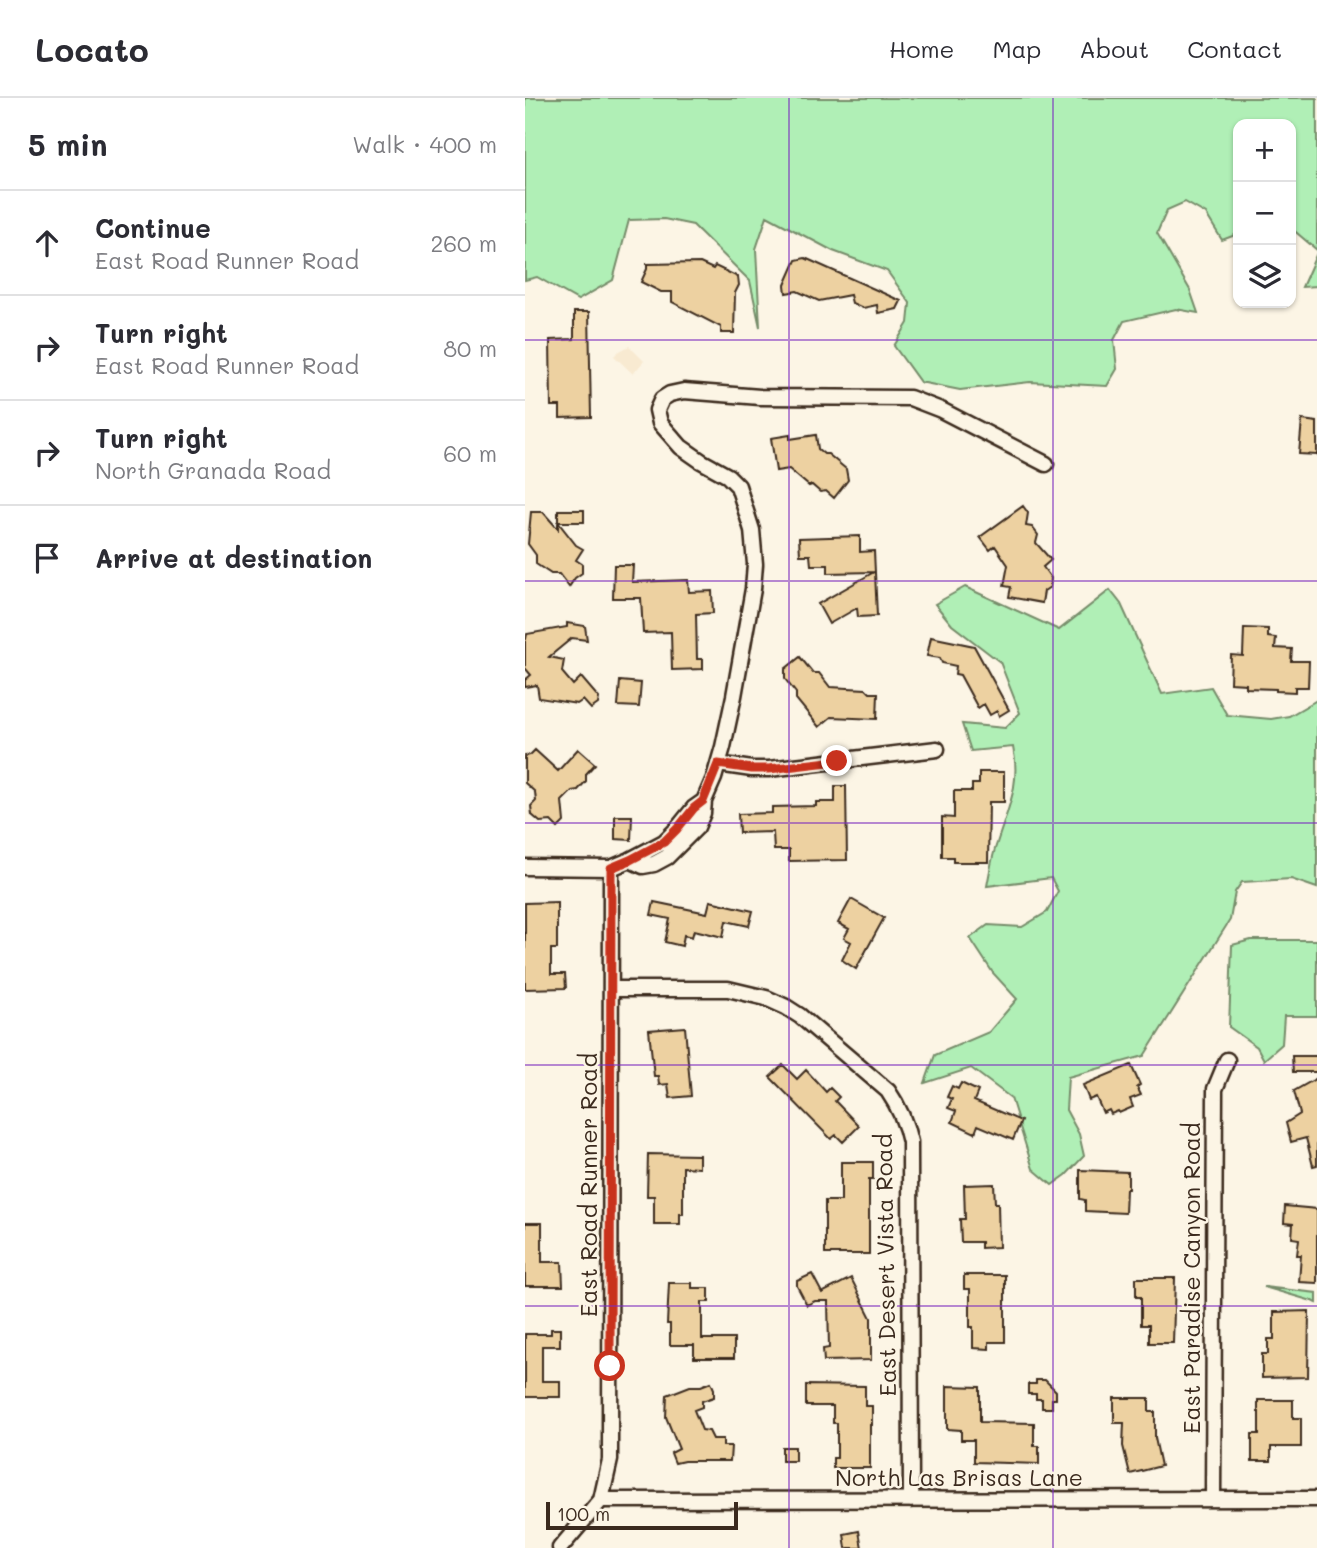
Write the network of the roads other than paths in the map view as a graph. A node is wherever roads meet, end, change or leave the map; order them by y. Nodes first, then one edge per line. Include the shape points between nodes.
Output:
1 (1046, 464) dead end
2 (937, 749) dead end
3 (718, 764) junction
4 (525, 867) edge
5 (611, 868) junction
6 (611, 989) junction
7 (1227, 1060) dead end
8 (1213, 1499) junction
9 (1317, 1499) edge
10 (601, 1500) junction
11 (911, 1500) junction
12 (560, 1548) edge

1 - 3 street via 910,398 760,397 684,391 662,399 657,410 660,422 681,447 738,486 752,530 753,589
2 - 3 street via 769,769
3 - 5 street via 697,827 667,857 655,864 643,866 630,860
4 - 5 street
5 - 6 street, East Road Runner Road
6 - 10 street, East Road Runner Road via 610,1461
6 - 11 street, East Desert Vista Road via 728,989 766,998 800,1016 888,1091 897,1105 910,1142
7 - 8 street, East Paradise Canyon Road via 1215,1089
8 - 9 street, North Las Brisas Lane
8 - 11 street, North Las Brisas Lane
10 - 11 street, North Las Brisas Lane
10 - 12 street, East Road Runner Road

